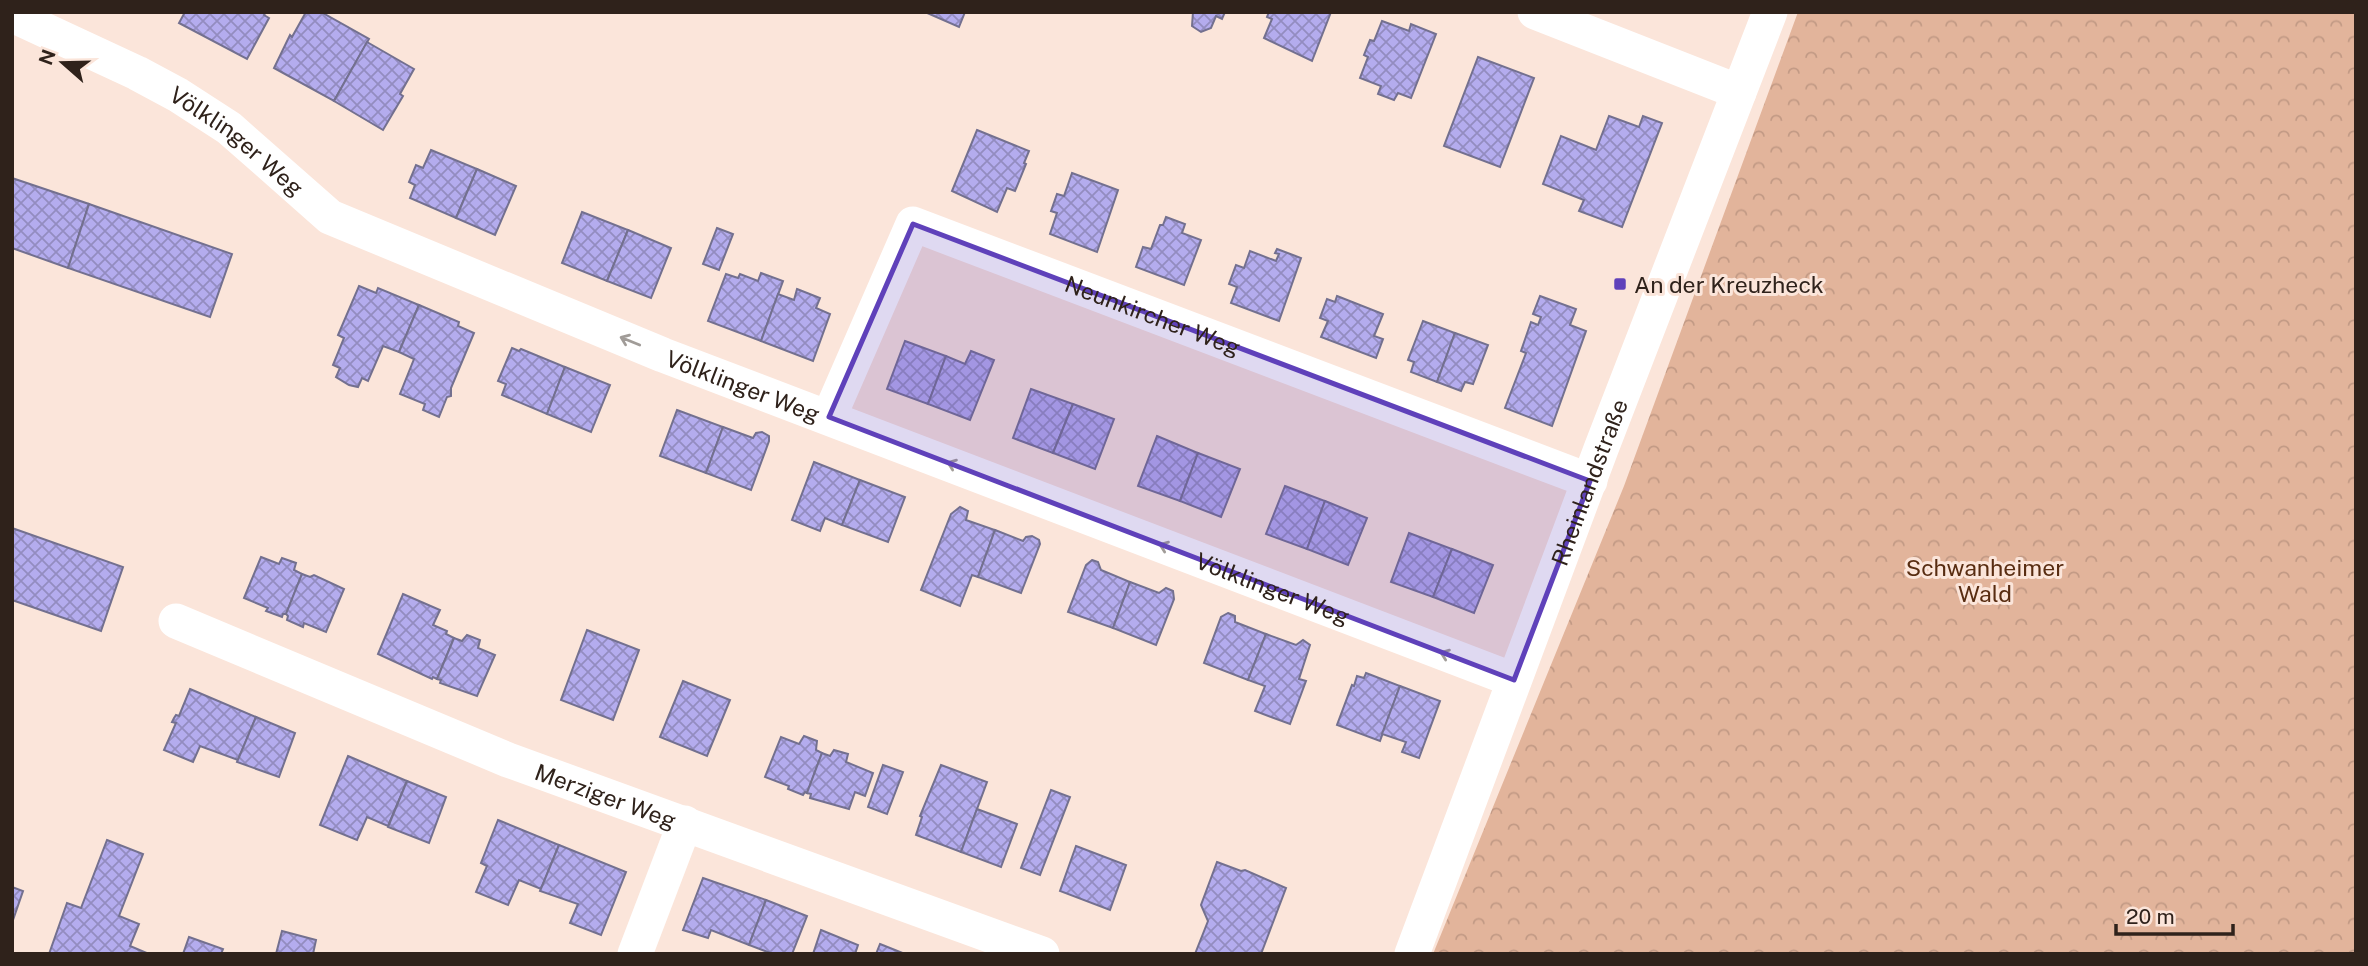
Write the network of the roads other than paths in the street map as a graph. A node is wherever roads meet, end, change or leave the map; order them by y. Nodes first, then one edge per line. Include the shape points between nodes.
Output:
1 (1535, 12) edge
2 (1770, 12) edge
3 (12, 15) edge
4 (1739, 92) junction
5 (829, 417) junction
6 (1590, 481) junction
7 (176, 621) dead end
8 (1514, 680) junction
9 (685, 823) junction
10 (635, 954) edge
11 (1042, 954) edge
12 (1412, 954) edge

1 - 4 street
2 - 4 street, Rheinlandstraße
5 -> 3 street, Völklinger Weg via 663,355 330,218 229,128 178,95
4 - 6 street, Rheinlandstraße
5 - 6 street, Neunkircher Weg via 913,224
8 -> 5 street, Völklinger Weg
6 - 8 street, Rheinlandstraße
7 - 9 street, Merziger Weg via 508,761
8 - 12 street, Rheinlandstraße
9 - 10 street
9 - 11 street, Merziger Weg

